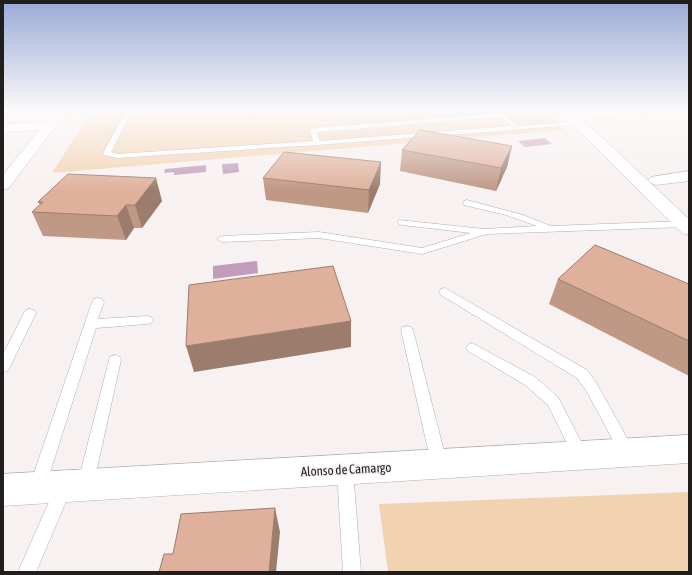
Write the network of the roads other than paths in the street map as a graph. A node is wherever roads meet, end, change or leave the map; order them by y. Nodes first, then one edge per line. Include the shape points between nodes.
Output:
1 (40, 138) edge
2 (115, 138) edge
3 (315, 138) edge
4 (389, 138) edge
5 (601, 138) edge
6 (604, 138) edge
7 (317, 144) junction
8 (689, 176) edge
9 (656, 180) junction
10 (3, 185) edge
11 (467, 204) dead end
12 (687, 221) edge
13 (402, 222) dead end
14 (551, 230) junction
15 (486, 232) junction
16 (222, 239) dead end
17 (445, 292) dead end
18 (98, 302) dead end
19 (30, 313) dead end
20 (147, 320) dead end
21 (91, 324) junction
22 (407, 330) dead end
23 (472, 348) dead end
24 (115, 360) dead end
25 (3, 366) edge
26 (689, 448) edge
27 (627, 452) junction
28 (581, 455) junction
29 (439, 463) junction
30 (345, 469) junction
31 (62, 486) junction
32 (3, 490) edge
33 (27, 572) edge
34 (352, 572) edge

1 - 10 street
2 - 7 lane via 107,153 117,156
3 - 7 lane
4 - 7 lane
5 - 12 main road
6 - 9 main road
8 - 9 street
9 - 12 main road
11 - 14 lane via 520,215
12 - 14 lane
13 - 15 lane
14 - 15 lane
15 - 16 lane via 422,251 319,235
17 - 27 lane via 582,374
18 - 21 lane
19 - 25 lane
20 - 21 lane
21 - 31 lane
22 - 29 lane
23 - 28 lane via 530,381 553,401
24 - 31 lane
26 - 27 main road, Alonso de Camargo
27 - 28 main road, Alonso de Camargo
28 - 29 main road, Alonso de Camargo
29 - 30 main road, Alonso de Camargo
30 - 31 main road, Alonso de Camargo
30 - 34 lane
31 - 32 main road, Alonso de Camargo
31 - 33 lane

